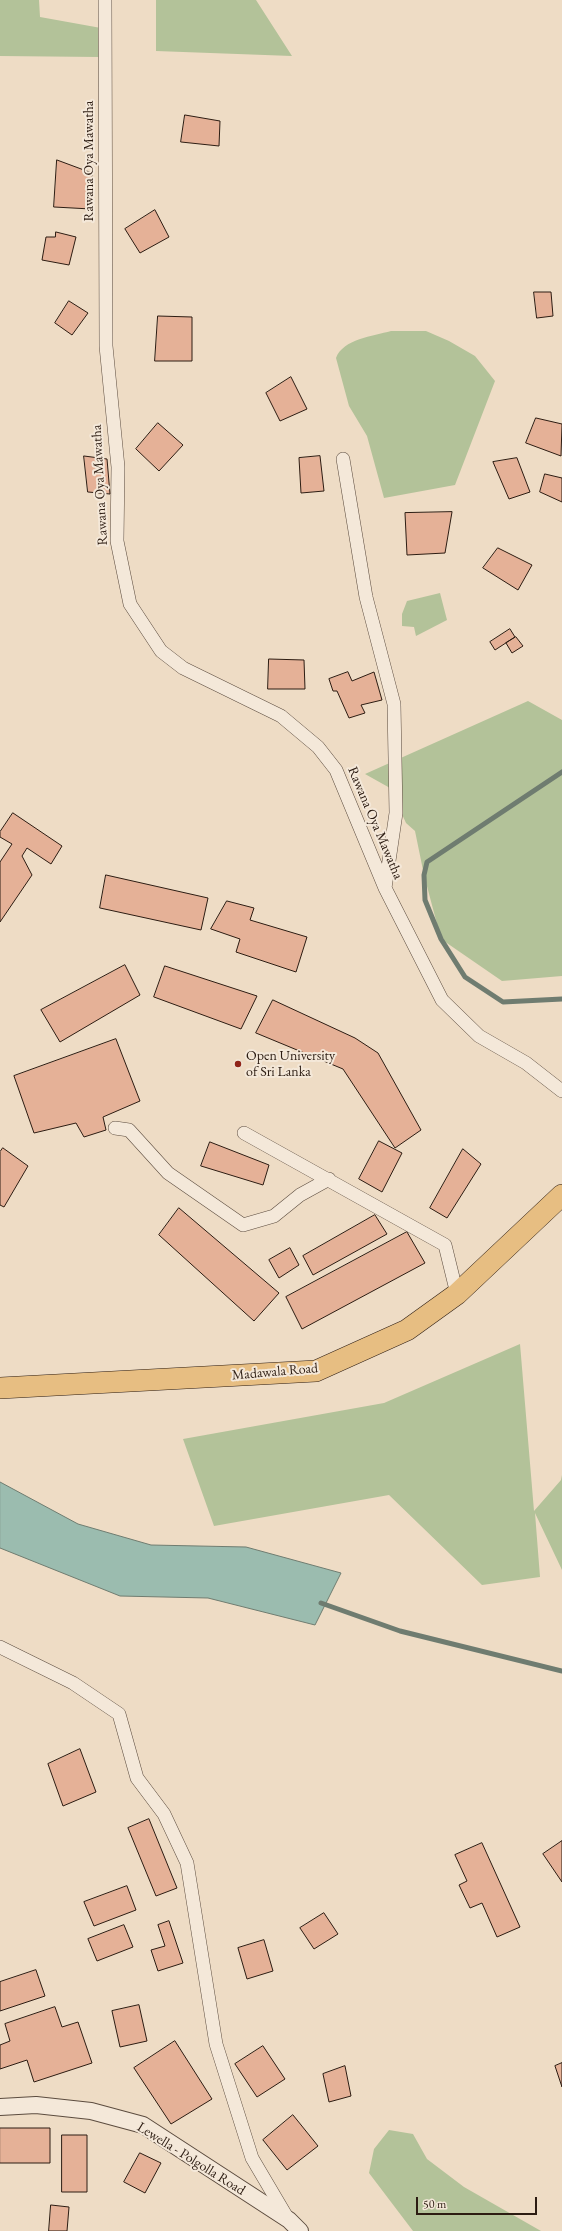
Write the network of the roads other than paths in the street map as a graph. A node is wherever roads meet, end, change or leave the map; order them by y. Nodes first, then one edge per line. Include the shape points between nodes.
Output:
1 (105, 0) edge
2 (343, 459) dead end
3 (385, 888) junction
4 (562, 1091) edge
5 (115, 1128) dead end
6 (244, 1133) dead end
7 (329, 1179) junction
8 (562, 1194) edge
9 (457, 1294) junction
10 (0, 1388) edge
11 (0, 1647) edge
12 (0, 2107) edge
13 (289, 2220) junction
14 (300, 2231) edge

1 - 3 street, Rawana Oya Mawatha via 103,27 106,346 118,467 117,541 130,604 161,651 183,668 281,716 318,747 336,770
2 - 3 street via 366,597 394,704 396,813
3 - 4 street, Rawana Oya Mawatha via 442,1000 479,1036 526,1063
5 - 7 street via 129,1130 168,1173 243,1225 274,1216 300,1195
6 - 7 street
7 - 9 street via 446,1245
8 - 9 main road, Madawala Road
9 - 10 main road, Madawala Road via 407,1330 316,1371
11 - 13 street via 73,1683 119,1714 137,1778 164,1814 187,1863 216,2044 252,2158
12 - 13 street, Lewella - Polgolla Road via 36,2105 91,2111 143,2125
13 - 14 street, Lewella - Polgolla Road

